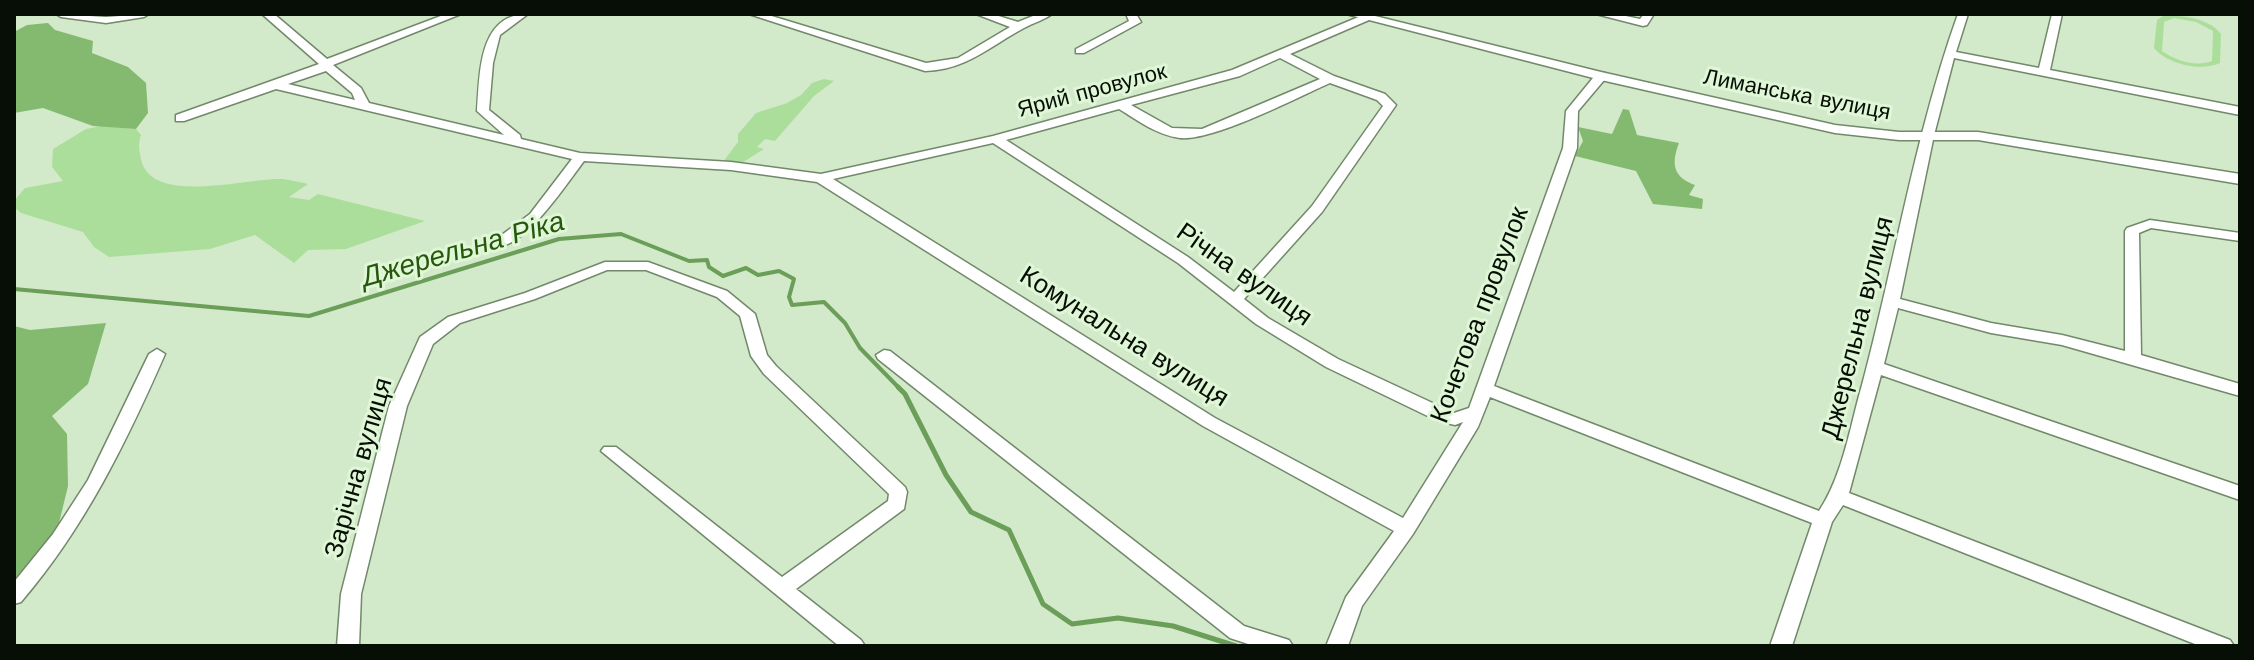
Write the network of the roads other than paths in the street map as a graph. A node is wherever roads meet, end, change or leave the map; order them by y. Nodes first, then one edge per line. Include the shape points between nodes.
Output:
1 (61, 14) edge
2 (144, 14) edge
3 (267, 14) edge
4 (456, 14) edge
5 (523, 14) edge
6 (754, 14) edge
7 (981, 14) edge
8 (1047, 14) edge
9 (1131, 14) edge
10 (1601, 14) edge
11 (1963, 14) edge
12 (2057, 14) edge
13 (1368, 17) edge
14 (1646, 19) edge
15 (1019, 26) junction
16 (1080, 51) dead end
17 (1949, 54) junction
18 (1283, 55) junction
19 (327, 63) junction
20 (2043, 74) junction
21 (1601, 76) junction
22 (1330, 79) junction
23 (275, 85) junction
24 (1119, 103) junction
25 (364, 106) junction
26 (2240, 111) edge
27 (180, 118) dead end
28 (1928, 135) junction
29 (995, 139) junction
30 (519, 141) junction
31 (580, 157) junction
32 (821, 178) junction
33 (2240, 179) edge
34 (2240, 237) edge
35 (500, 243) dead end
36 (1235, 300) junction
37 (1892, 302) junction
38 (157, 354) dead end
39 (884, 355) dead end
40 (2133, 358) junction
41 (1876, 367) junction
42 (1485, 389) junction
43 (2240, 390) edge
44 (1476, 412) junction
45 (610, 451) dead end
46 (2240, 493) edge
47 (1839, 496) junction
48 (1823, 520) junction
49 (1406, 529) junction
50 (781, 589) junction
51 (14, 596) edge
52 (346, 642) edge
53 (854, 646) edge
54 (1282, 646) edge
55 (1337, 646) edge
56 (1781, 646) edge
57 (2223, 646) edge

1 - 2 street via 106,20
3 - 19 street
4 - 19 street
5 - 30 street via 495,34 483,111
6 - 15 street via 938,68 959,63
7 - 15 street
8 - 15 street
9 - 16 street via 1135,22
10 - 14 street
11 - 17 street, Джерельна вулиця
12 - 20 street
13 - 18 street, Ярий провулок
13 - 21 street, Лиманська вулиця
17 - 20 street
17 - 28 street, Джерельна вулиця
18 - 22 street
18 - 24 street, Ярий провулок via 1236,73
19 - 23 street
19 - 25 street via 357,91
20 - 26 street
21 - 28 street, Лиманська вулиця via 1835,129
21 - 42 street, Кочетова провулок via 1572,111 1570,148
22 - 24 street via 1204,133 1183,136 1165,133
22 - 36 street via 1390,105 1317,209
23 - 25 street
23 - 27 street
24 - 29 street, Ярий провулок
25 - 30 street
28 - 33 street, Лиманська вулиця via 1978,136
28 - 37 street, Джерельна вулиця
29 - 32 street, Ярий провулок
29 - 36 street, Річна вулиця via 1171,252
30 - 31 street
31 - 32 street via 731,166
31 - 35 street via 535,217
32 - 49 street, Комунальна вулиця via 1209,422
34 - 40 street via 2150,224 2132,231
36 - 44 street, Річна вулиця via 1332,363 1444,417
37 - 40 street
37 - 41 street, Джерельна вулиця
38 - 51 street via 110,460 75,522
39 - 54 street via 1237,632
40 - 43 street
41 - 46 street
41 - 47 street, Джерельна вулиця
42 - 44 street, Кочетова провулок
42 - 48 street
44 - 49 street, Кочетова провулок
45 - 50 street
47 - 48 street, Джерельна вулиця
47 - 57 street
48 - 56 street, Джерельна вулиця
49 - 55 street, Кочетова провулок via 1353,603
50 - 52 street, Зарічна вулиця via 897,504 898,492 770,370 759,356 747,314 722,294 663,270 605,266 454,320 426,341 398,406 351,594
50 - 53 street

